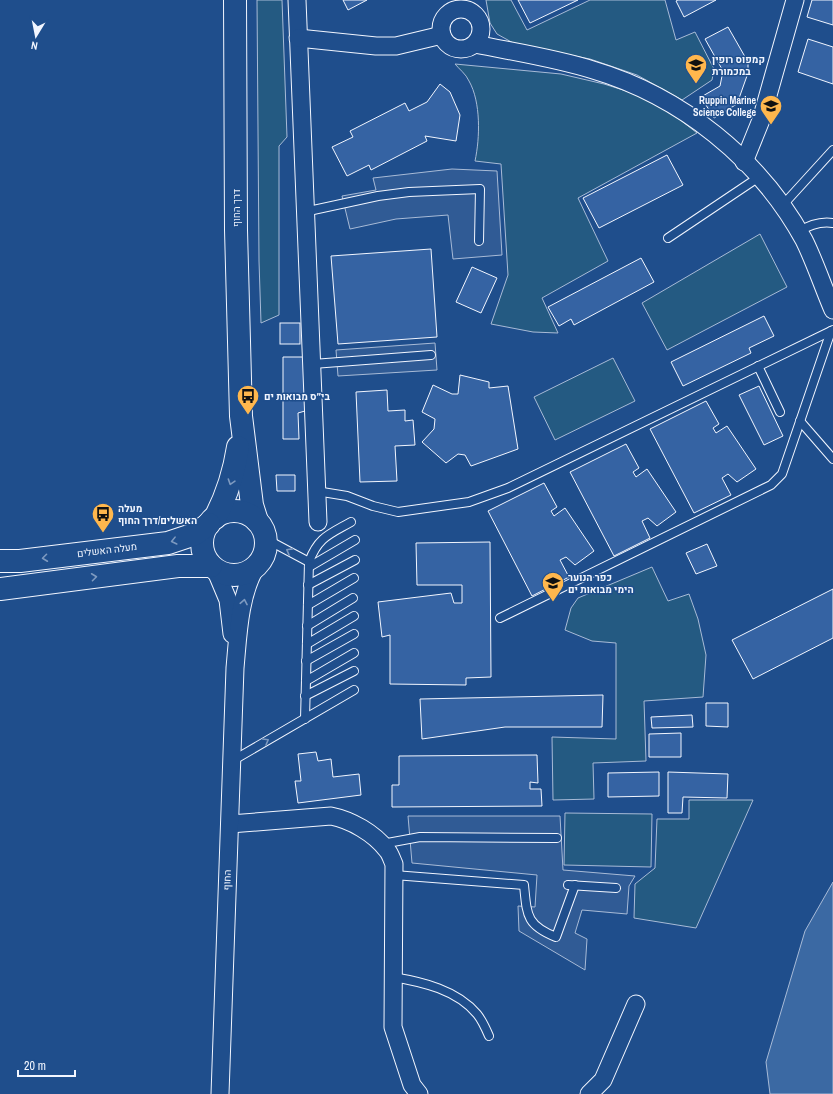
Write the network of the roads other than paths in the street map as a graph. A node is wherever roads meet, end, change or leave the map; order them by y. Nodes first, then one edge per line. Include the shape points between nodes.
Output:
1 (235, 0) edge
2 (297, 0) edge
3 (794, 0) edge
4 (465, 5) edge
5 (442, 35) junction
6 (298, 38) junction
7 (475, 44) junction
8 (833, 150) edge
9 (744, 162) junction
10 (759, 177) junction
11 (782, 206) junction
12 (304, 212) junction
13 (833, 223) edge
14 (798, 232) junction
15 (668, 238) dead end
16 (480, 241) dead end
17 (833, 310) edge
18 (832, 331) edge
19 (431, 355) dead end
20 (313, 364) junction
21 (758, 366) junction
22 (780, 412) dead end
23 (241, 416) junction
24 (800, 421) junction
25 (833, 459) edge
26 (316, 491) junction
27 (212, 521) junction
28 (318, 522) dead end
29 (351, 522) dead end
30 (262, 530) junction
31 (355, 540) dead end
32 (355, 560) dead end
33 (0, 561) edge
34 (309, 564) junction
35 (256, 567) junction
36 (213, 568) junction
37 (354, 578) dead end
38 (308, 585) junction
39 (0, 589) edge
40 (353, 598) dead end
41 (308, 605) junction
42 (354, 616) dead end
43 (500, 618) dead end
44 (307, 626) junction
45 (354, 634) dead end
46 (307, 644) junction
47 (354, 653) dead end
48 (306, 661) junction
49 (234, 668) junction
50 (354, 671) dead end
51 (306, 681) junction
52 (354, 690) dead end
53 (305, 696) junction
54 (305, 719) junction
55 (232, 761) junction
56 (230, 824) junction
57 (557, 838) dead end
58 (381, 844) junction
59 (394, 875) junction
60 (616, 888) dead end
61 (393, 977) junction
62 (636, 1004) dead end
63 (489, 1036) dead end
64 (219, 1093) edge
65 (419, 1094) edge
66 (589, 1094) edge

1 - 23 main road, דרך החוף via 236,230
2 - 6 street
3 - 9 street via 761,120
4 - 5 street via 446,16 442,22
4 - 7 street via 476,15 481,26 479,39
5 - 6 street via 396,46
5 - 7 street via 450,46 456,48
6 - 12 street
7 - 9 street via 593,70 645,90 690,115 718,136
8 - 11 lane
9 - 10 street
10 - 11 street
10 - 15 lane
11 - 14 street
12 - 16 lane via 394,194 480,189
12 - 20 street
13 - 14 lane via 809,225
14 - 17 street
18 - 21 lane
18 - 24 lane
19 - 20 lane
20 - 26 street
21 - 22 lane
21 - 26 lane via 508,488 469,502 398,512 347,496
23 -> 27 main road, דרך החוף via 233,477 226,497
23 - 30 main road, דרך החוף via 252,505
24 - 25 lane
24 - 43 lane via 782,474 771,485
26 - 28 street
27 - 30 main road via 230,511 238,512 248,515
27 -> 33 main road, מעלה האשלים via 195,534 168,543 20,561
27 - 36 main road via 203,536 203,550
29 - 34 lane via 321,540 313,549
34 -> 30 lane
30 - 35 main road via 266,549 263,559
31 - 34 lane
32 - 38 lane
34 - 38 lane
35 - 36 main road via 238,576 228,575
49 -> 35 street, החוף via 247,586
39 -> 36 main road via 178,566
36 - 49 street, החוף via 228,600 232,618
37 - 41 lane
38 - 41 lane
40 - 44 lane
41 - 44 lane
42 - 46 lane
44 - 46 lane
45 - 48 lane
46 - 48 lane
47 - 51 lane
48 - 51 lane
49 - 55 street, החוף
50 - 53 lane
51 - 53 lane
52 - 54 lane
53 - 54 lane
55 -> 54 lane
55 - 56 street, החוף
56 - 58 street via 331,816 344,818 359,825
56 - 64 street, החוף
57 - 58 lane via 420,837
58 - 59 street via 394,864
59 - 60 lane via 524,885 526,908 531,921 540,931 556,937 572,885
59 - 61 street
61 - 63 lane via 438,988 463,1001 478,1015
61 - 65 street via 393,1027 412,1085
62 - 66 street via 603,1080

